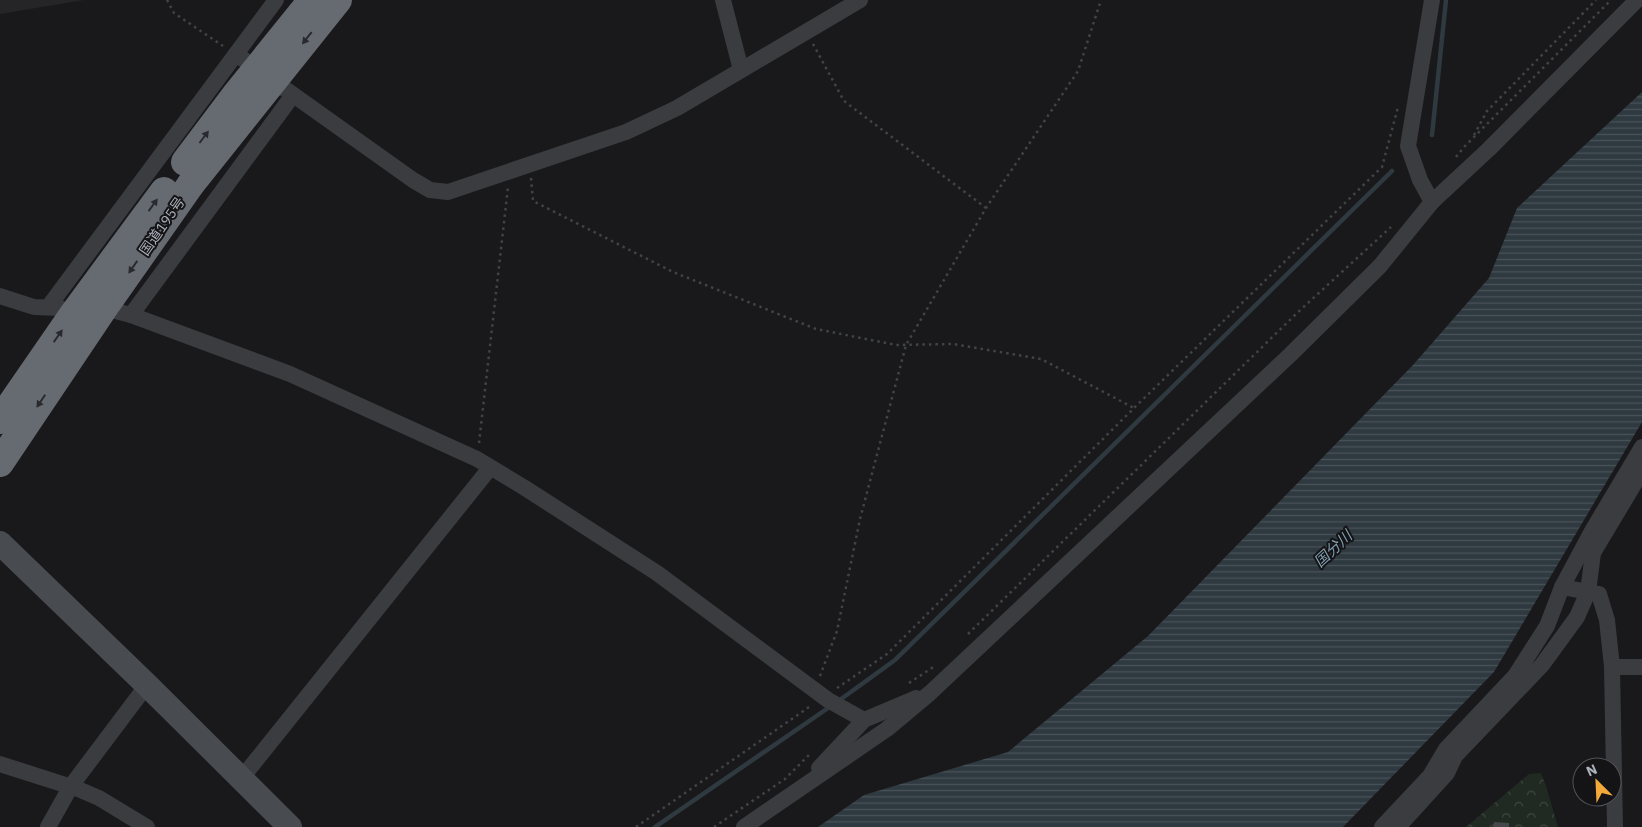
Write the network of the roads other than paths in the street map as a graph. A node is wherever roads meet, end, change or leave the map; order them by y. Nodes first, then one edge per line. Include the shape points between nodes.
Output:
1 (276, 0) edge
2 (312, 0) edge
3 (338, 0) edge
4 (723, 0) edge
5 (860, 0) edge
6 (1432, 0) edge
7 (1637, 0) edge
8 (236, 54) junction
9 (741, 70) junction
10 (293, 95) junction
11 (183, 180) junction
12 (1432, 202) junction
13 (0, 296) edge
14 (104, 308) junction
15 (61, 310) junction
16 (131, 315) junction
17 (0, 420) edge
18 (1642, 447) edge
19 (0, 463) edge
20 (490, 468) junction
21 (1642, 471) edge
22 (0, 543) edge
23 (1562, 587) junction
24 (1588, 592) junction
25 (1612, 667) junction
26 (1642, 667) edge
27 (147, 685) junction
28 (930, 693) junction
29 (858, 717) junction
30 (0, 764) edge
31 (241, 779) junction
32 (71, 786) junction
33 (797, 791) junction
34 (48, 827) edge
35 (147, 827) edge
36 (290, 827) edge
37 (744, 827) edge
38 (1382, 827) edge
39 (1398, 827) edge
40 (1614, 827) edge

1 - 8 street
11 -> 2 highway, 国道195号, bridge via 238,93
3 -> 11 highway, 国道195号, bridge
4 - 9 street
5 - 9 street
6 - 12 street via 1408,146
7 - 12 street
8 - 10 street
8 - 15 street
9 - 10 street via 677,108 626,132 448,192 430,190 413,180
10 - 16 street
11 -> 14 highway, 国道195号
15 -> 11 highway, 国道195号
12 - 28 street via 1380,266 1290,355
13 - 15 street via 34,307
14 - 16 street
14 -> 19 highway, 国道195号
17 -> 15 highway, 国道195号
16 - 20 street via 290,374 477,459
18 - 23 street
20 - 29 street via 657,573 822,696
20 - 31 street
21 - 24 street via 1593,553
22 - 27 street
23 - 24 street
23 - 38 street via 1547,626 1515,676 1446,749 1430,776
24 - 25 street via 1599,594 1607,620
24 - 39 street via 1577,617 1542,665 1455,756 1447,773
25 - 26 street
25 - 40 street
27 - 31 street
27 - 32 street
28 - 29 street
28 - 33 street via 887,730
29 - 33 street
30 - 32 street
31 - 36 street
32 - 34 street
32 - 35 street via 99,798
33 - 37 street

